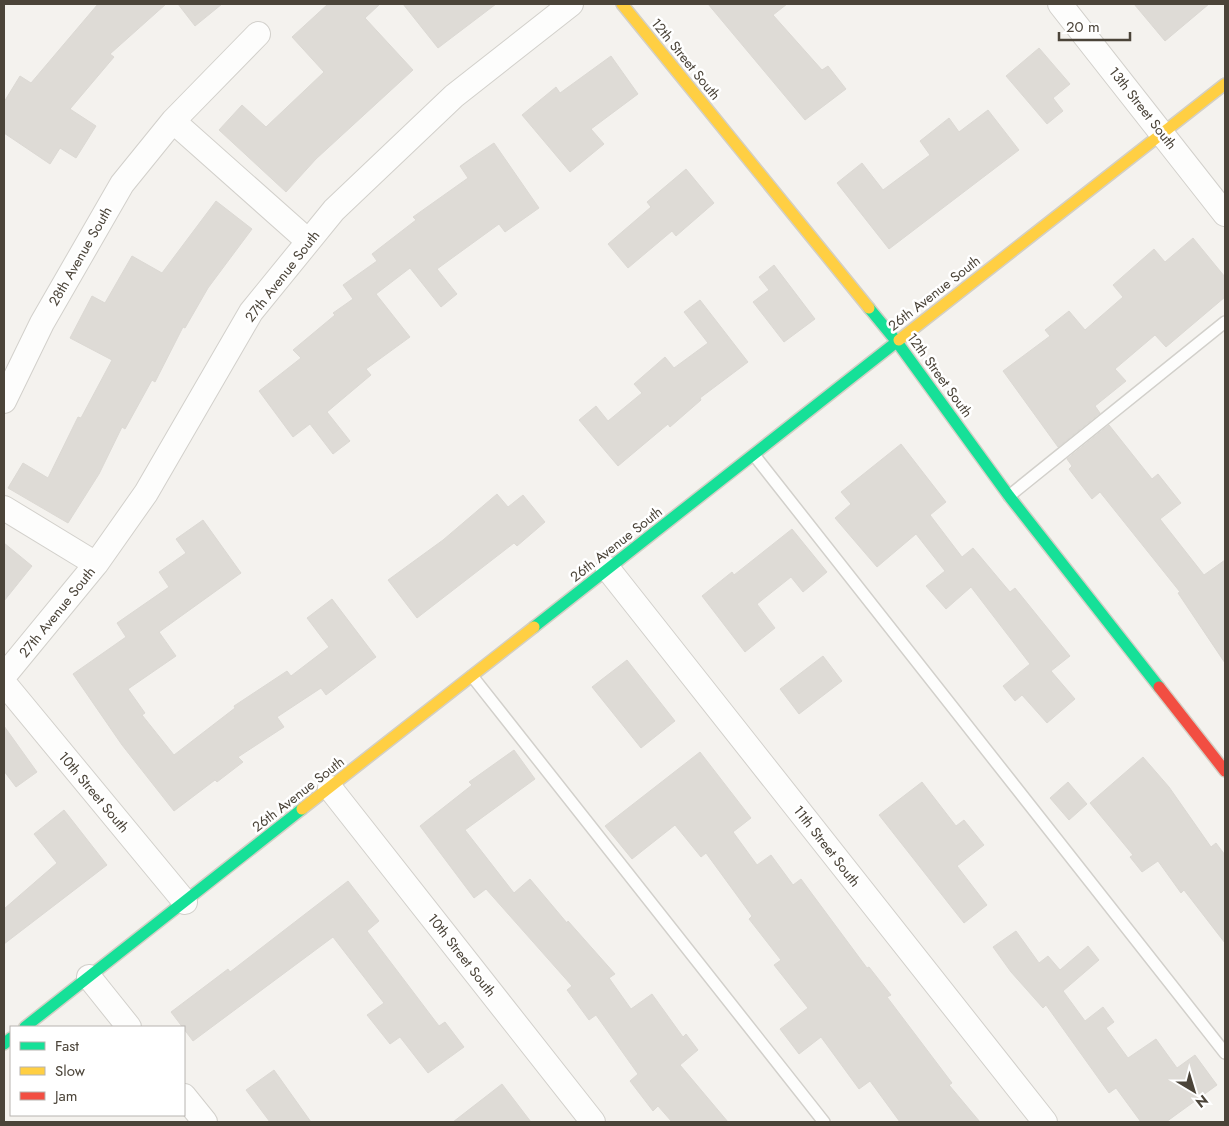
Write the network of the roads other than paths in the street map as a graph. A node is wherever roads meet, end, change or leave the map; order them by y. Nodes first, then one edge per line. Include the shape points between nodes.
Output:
1 (571, 4) edge
2 (622, 4) edge
3 (1060, 4) edge
4 (258, 34) dead end
5 (1225, 84) edge
6 (173, 121) junction
7 (1162, 133) junction
8 (1225, 214) edge
9 (308, 241) junction
10 (1225, 322) edge
11 (897, 342) junction
12 (4, 401) edge
13 (754, 455) junction
14 (1009, 496) junction
15 (4, 508) edge
16 (96, 564) junction
17 (608, 569) junction
18 (4, 676) edge
19 (472, 676) junction
20 (4, 683) edge
21 (1225, 771) edge
22 (330, 788) junction
23 (185, 902) junction
24 (89, 977) junction
25 (27, 1026) edge
26 (128, 1026) edge
27 (1225, 1053) edge
28 (185, 1097) edge
29 (204, 1122) edge
30 (593, 1122) edge
31 (824, 1122) edge
32 (1045, 1122) edge

1 - 9 street, 27th Avenue South via 454,96 334,210
2 - 11 street, 12th Street South
3 - 7 street, 13th Street South
4 - 6 street, 28th Avenue South
5 - 7 street, 26th Avenue South
6 - 9 street
6 - 12 street, 28th Avenue South via 122,184 42,323
7 - 8 street, 13th Street South
7 - 11 street, 26th Avenue South
9 - 16 street, 27th Avenue South via 251,312 146,493
10 - 14 lane
11 - 13 street, 26th Avenue South
11 - 14 street, 12th Street South
13 - 17 street, 26th Avenue South
13 - 27 lane
14 - 21 street, 12th Street South
15 - 16 street
16 - 18 street, 27th Avenue South
17 - 19 street, 26th Avenue South
17 - 32 street, 11th Street South
19 - 22 street, 26th Avenue South
19 - 31 lane
20 - 23 street, 10th Street South
22 - 23 street, 26th Avenue South
22 - 30 street, 10th Street South
23 - 24 street, 26th Avenue South
24 - 25 street, 26th Avenue South
24 - 26 street
28 - 29 street

